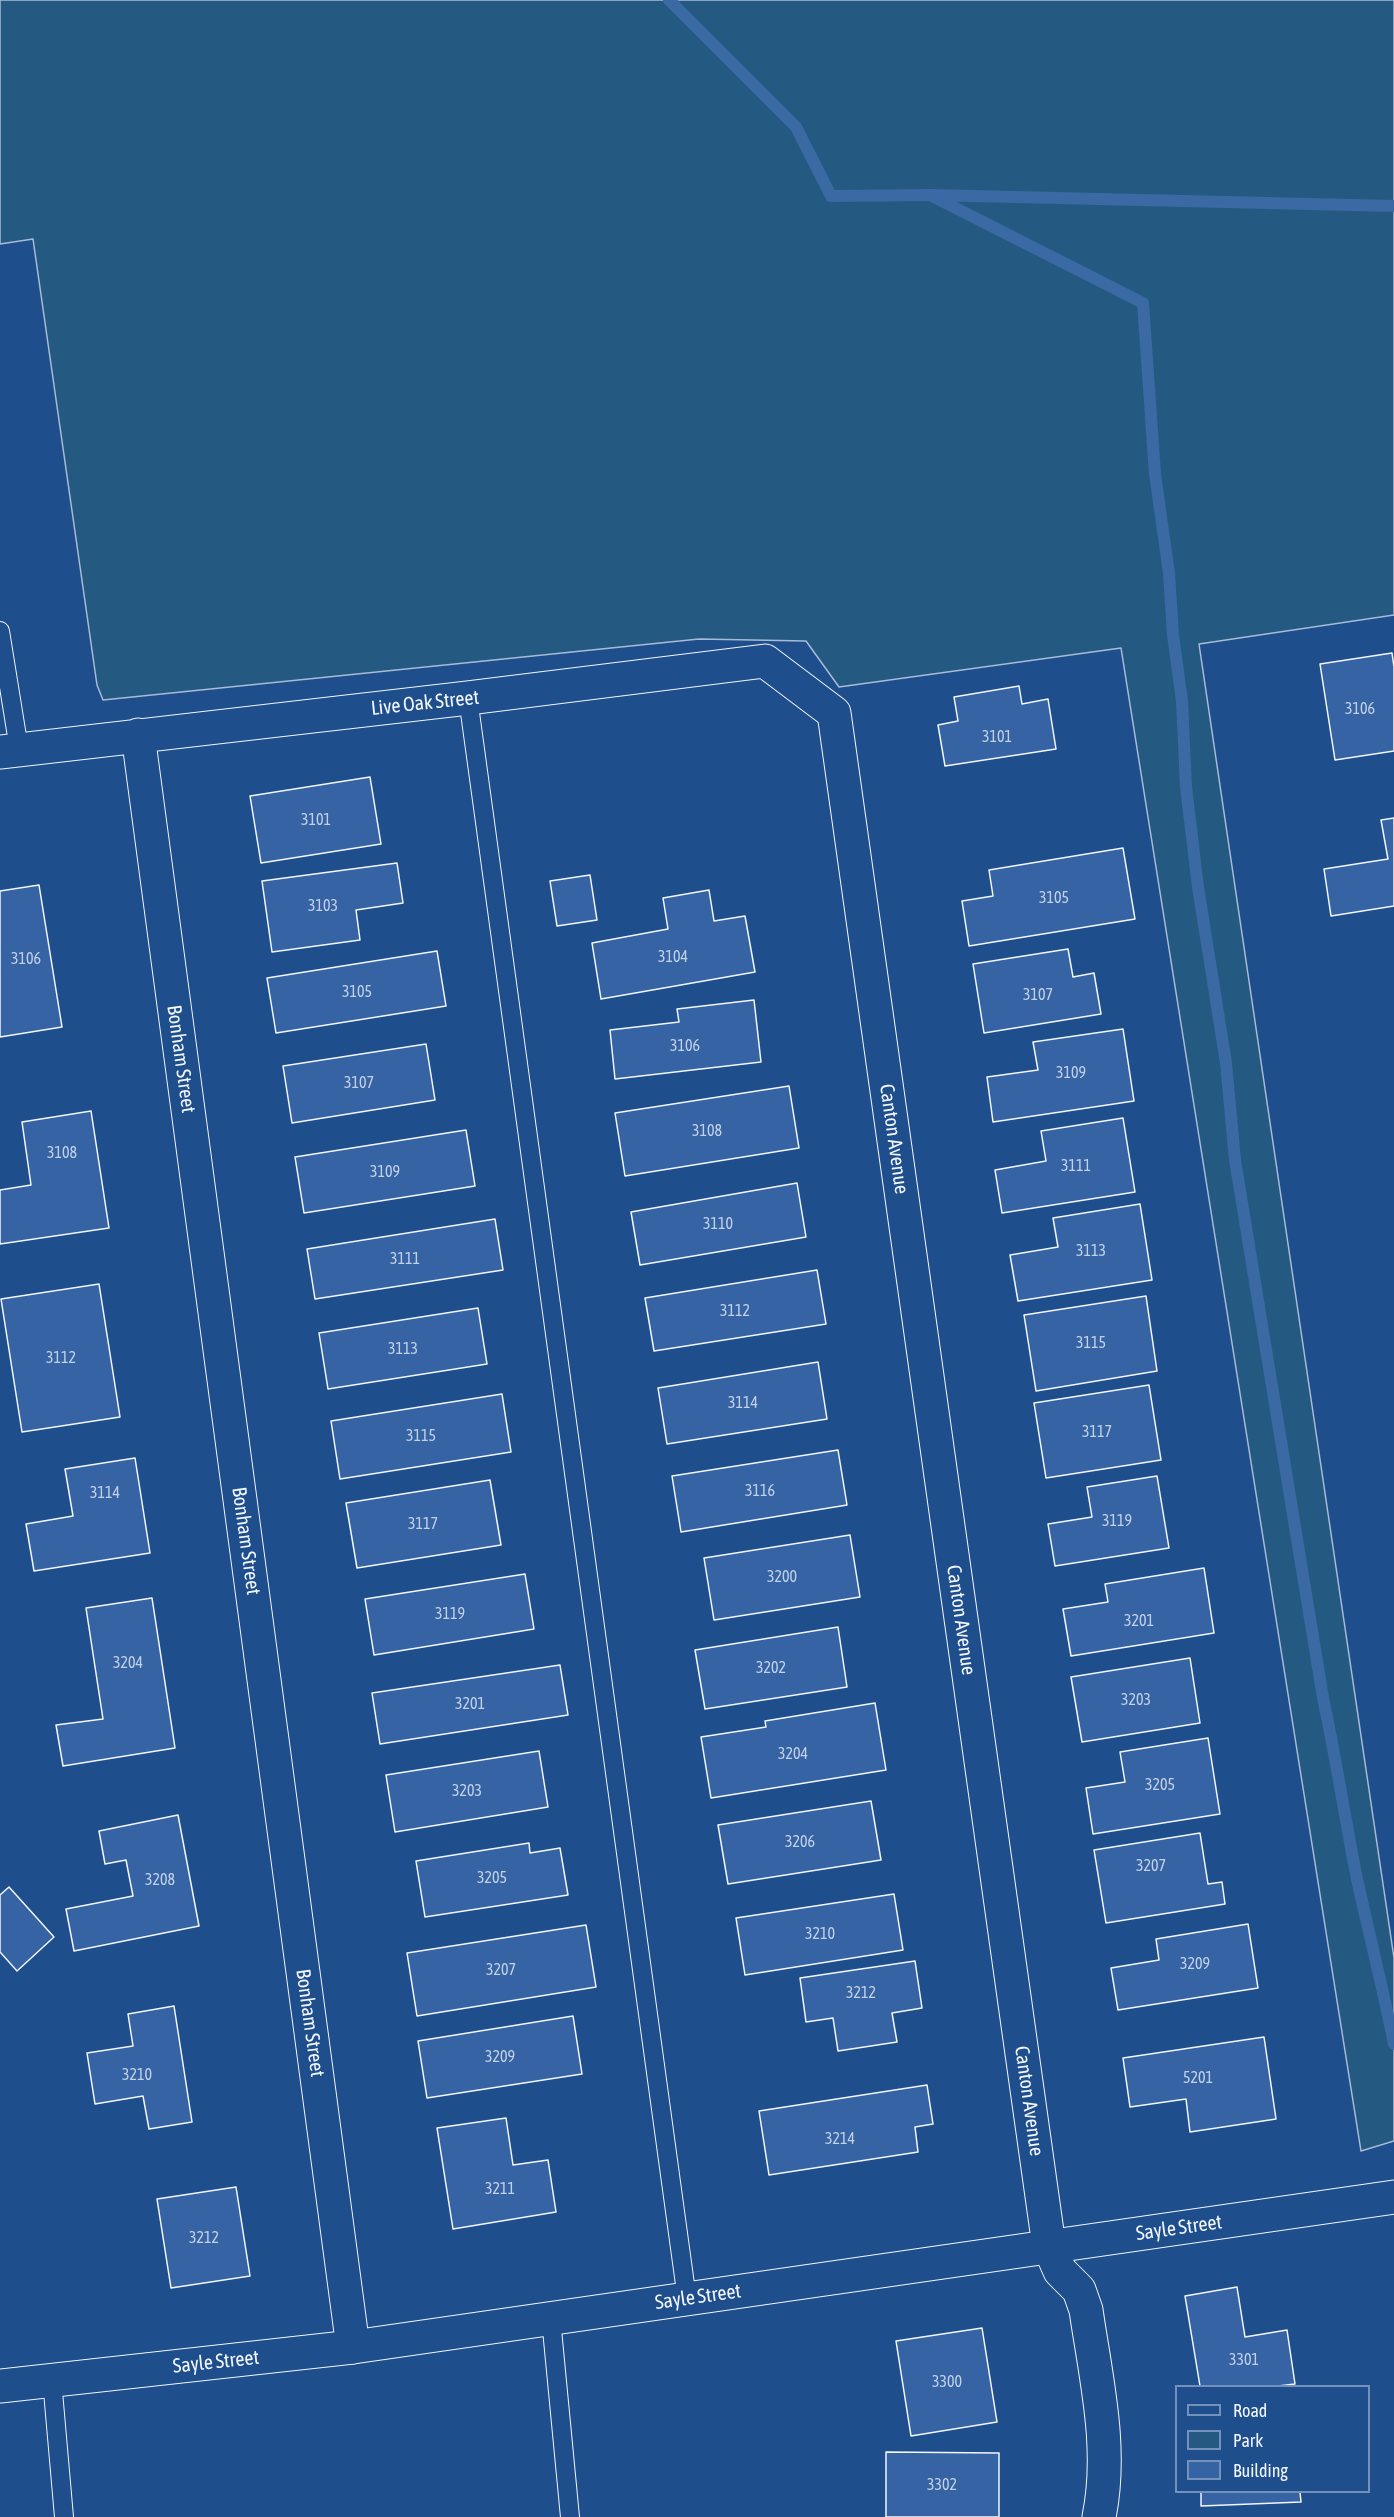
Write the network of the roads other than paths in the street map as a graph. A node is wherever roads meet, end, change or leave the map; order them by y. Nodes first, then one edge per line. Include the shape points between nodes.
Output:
1 (0, 631) edge
2 (468, 698) junction
3 (834, 713) joint
4 (138, 735) junction
5 (10, 750) edge
6 (1394, 2198) edge
7 (1049, 2246) junction
8 (687, 2299) junction
9 (550, 2319) junction
10 (353, 2347) junction
11 (52, 2380) junction
12 (0, 2386) edge
13 (64, 2517) edge
14 (570, 2517) edge
15 (1099, 2517) edge

1 - 5 lane
2 - 3 street, Live Oak Street via 765,661
2 - 4 street, Live Oak Street
2 - 8 lane
3 - 7 street, Canton Avenue
4 - 5 street, Live Oak Street
4 - 10 street, Bonham Street
6 - 7 street, Sayle Street
7 - 8 street, Sayle Street
7 - 15 street, Canton Avenue via 1060,2271 1079,2290 1086,2310 1105,2442 1105,2487
8 - 9 street, Sayle Street
9 - 10 street, Sayle Street
9 - 14 lane
10 - 11 street, Sayle Street
11 - 12 street, Sayle Street
11 - 13 lane

